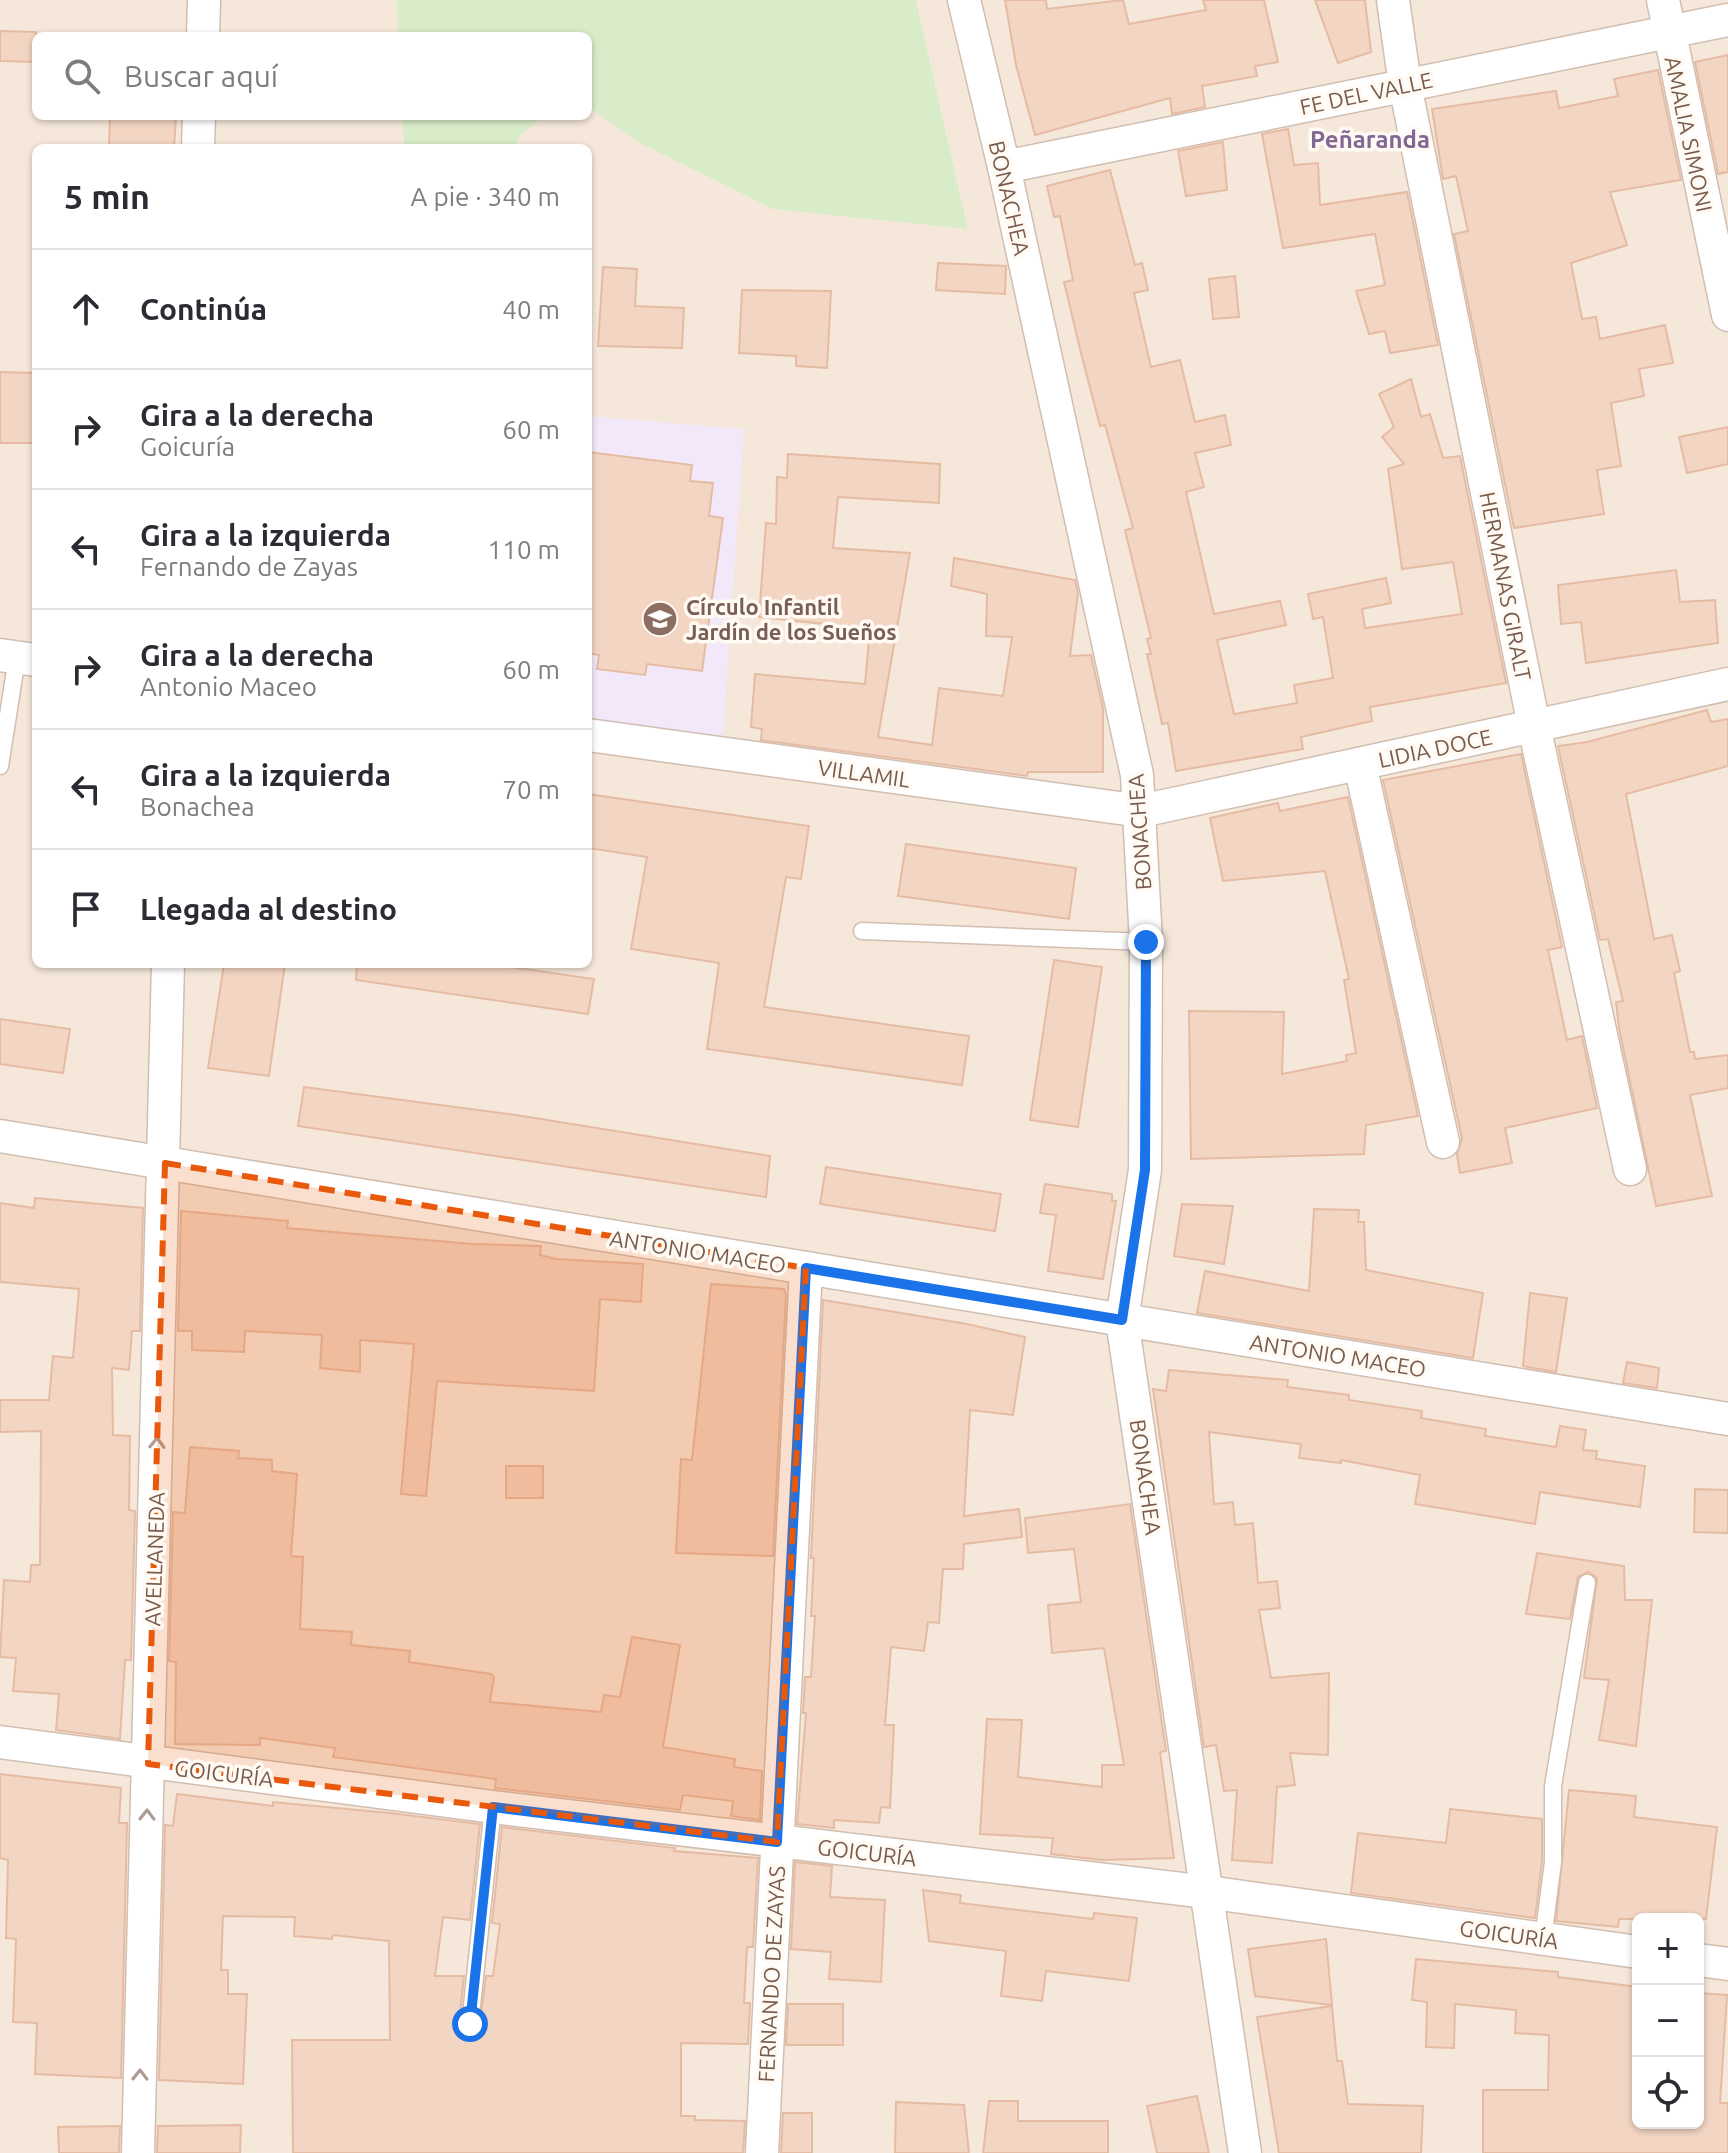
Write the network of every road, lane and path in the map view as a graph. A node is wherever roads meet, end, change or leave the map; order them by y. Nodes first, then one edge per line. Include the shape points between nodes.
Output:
1 (204, 0) edge
2 (964, 0) edge
3 (1393, 0) edge
4 (1663, 0) edge
5 (1728, 20) edge
6 (203, 32) edge
7 (1667, 32) junction
8 (1405, 85) junction
9 (199, 120) edge
10 (198, 144) edge
11 (1004, 167) junction
12 (1728, 315) edge
13 (18, 658) edge
14 (1728, 684) edge
15 (1534, 726) junction
16 (592, 736) edge
17 (1360, 764) junction
18 (0, 766) edge
19 (1141, 811) junction
20 (862, 931) dead end
21 (1146, 942) junction
22 (168, 968) edge
23 (0, 1136) edge
24 (1443, 1142) dead end
25 (165, 1163) junction
26 (1630, 1169) dead end
27 (806, 1268) junction
28 (1122, 1320) junction
29 (1728, 1419) edge
30 (1587, 1583) dead end
31 (0, 1742) edge
32 (148, 1764) junction
33 (493, 1807) junction
34 (777, 1842) junction
35 (1207, 1892) junction
36 (1543, 1939) junction
37 (1632, 1951) edge
38 (1704, 1961) edge
39 (1728, 1964) edge
40 (470, 2024) dead end
41 (138, 2153) edge
42 (762, 2153) edge
43 (1245, 2153) edge

1 - 6 street
2 - 11 street, BONACHEA
3 - 8 street, HERMANAS GIRALT
4 - 7 street, AMALIA SIMONI
5 - 7 street, FE DEL VALLE
7 - 8 street, FE DEL VALLE
7 - 12 street, AMALIA SIMONI
8 - 11 street, FE DEL VALLE
8 - 15 street, HERMANAS GIRALT
9 - 10 street
11 - 19 street, BONACHEA
13 - 18 lane
14 - 15 street, LIDIA DOCE
15 - 17 street, LIDIA DOCE
15 - 26 street, HERMANAS GIRALT
16 - 19 street, VILLAMIL
17 - 19 street, LIDIA DOCE
17 - 24 street
19 - 21 street, BONACHEA
20 - 21 lane
21 - 28 street, BONACHEA via 1145,1170
22 - 25 street, AVELLANEDA
23 - 25 street, ANTONIO MACEO
25 - 27 street, ANTONIO MACEO
32 -> 25 street, AVELLANEDA
27 - 28 street, ANTONIO MACEO
27 - 34 street, FERNANDO DE ZAYAS
28 - 29 street, ANTONIO MACEO
28 - 35 street, BONACHEA
30 - 36 lane via 1553,1786 1553,1862
31 - 32 street, GOICURÍA
32 - 33 street, GOICURÍA
41 -> 32 street, AVELLANEDA
33 - 34 street, GOICURÍA
33 - 40 lane
34 - 35 street, GOICURÍA
34 - 42 street, FERNANDO DE ZAYAS
35 - 36 street, GOICURÍA
35 - 43 street, BONACHEA
36 - 37 street, GOICURÍA
38 - 39 street

